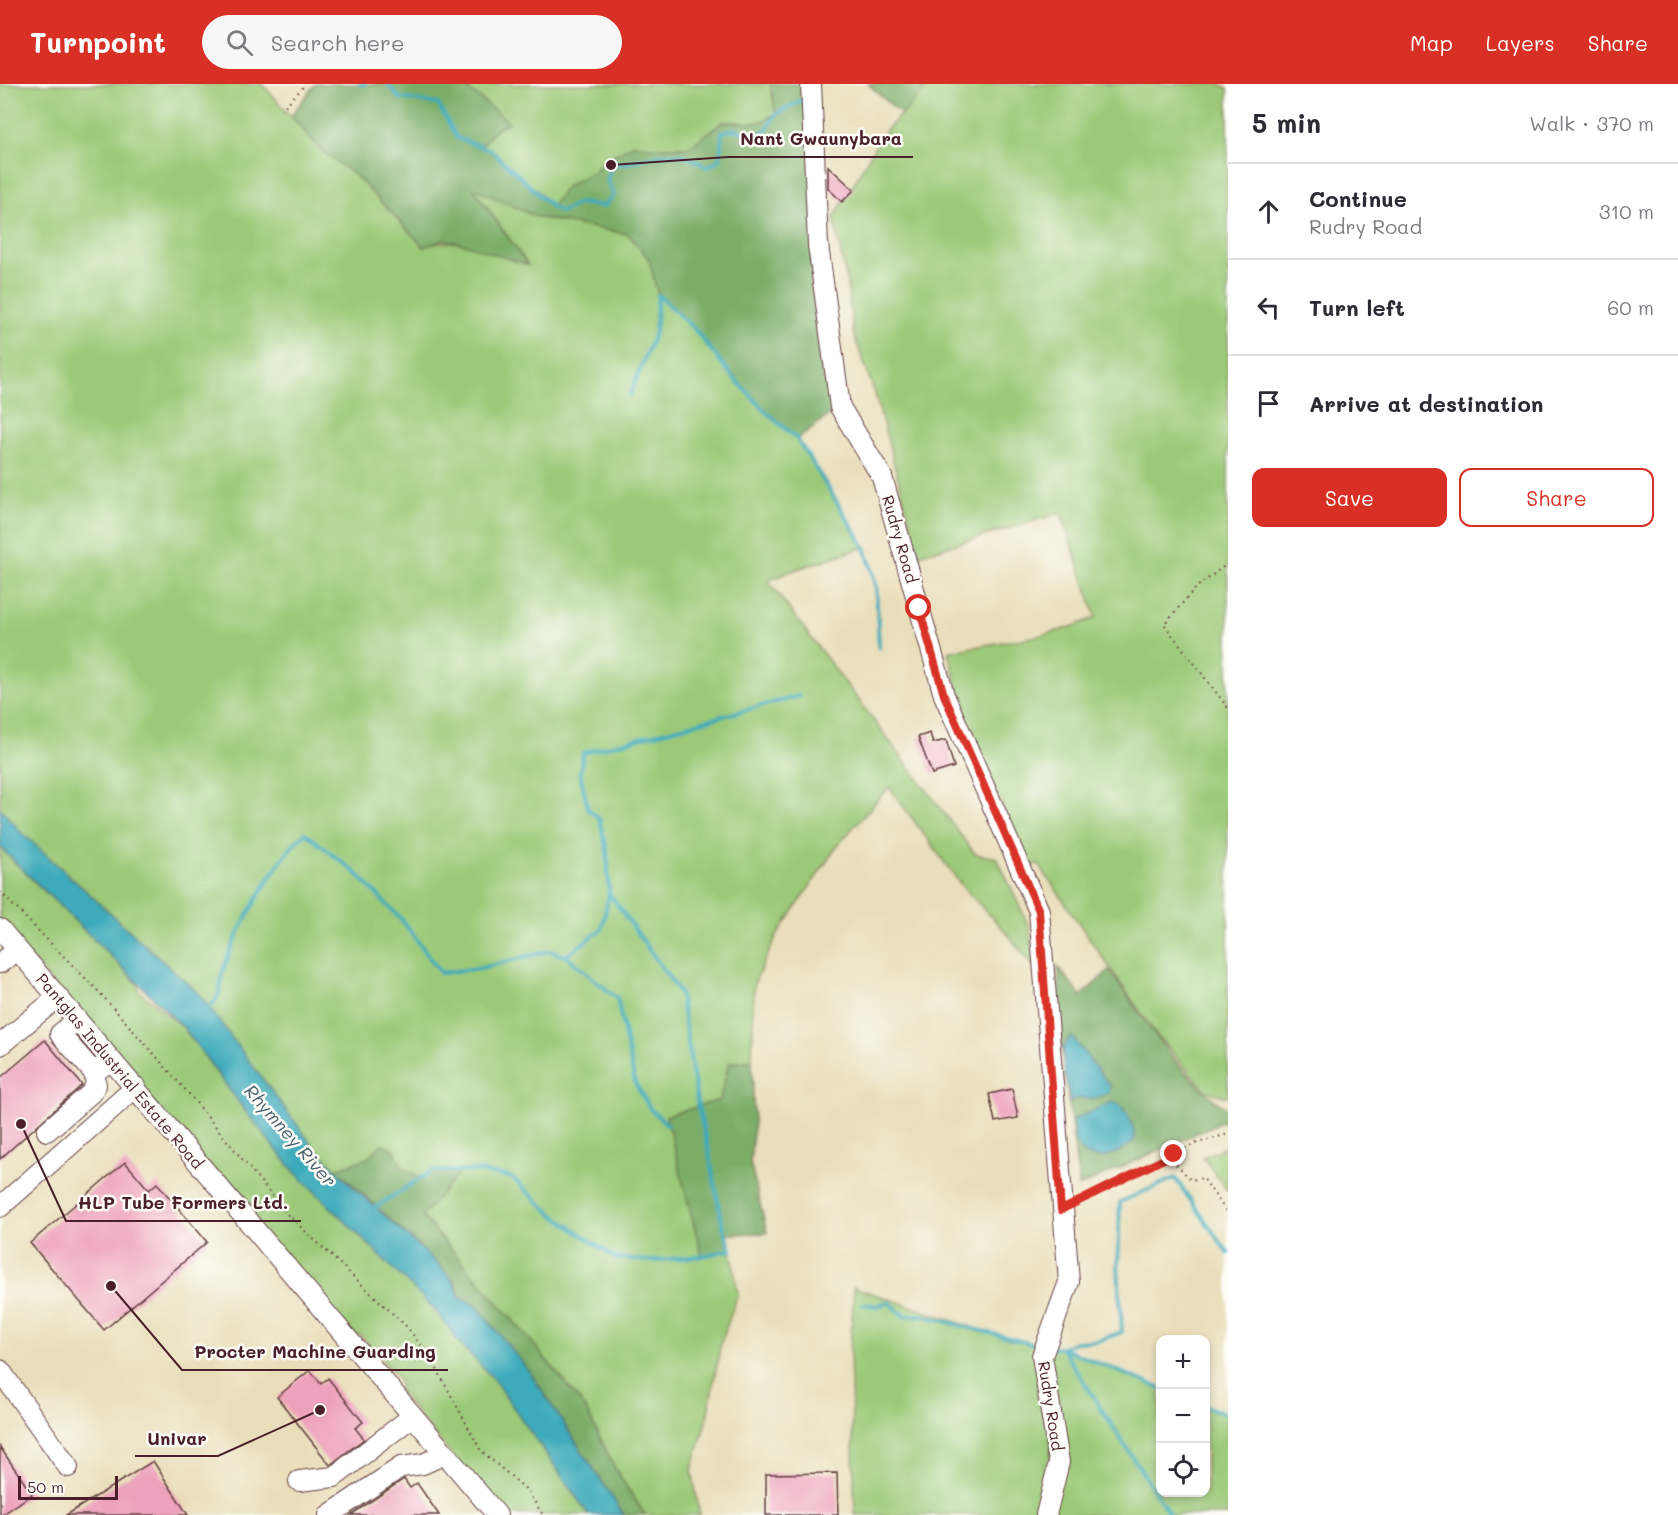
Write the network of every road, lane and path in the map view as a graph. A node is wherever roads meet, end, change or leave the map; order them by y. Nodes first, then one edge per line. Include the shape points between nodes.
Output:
1 (306, 84) edge
2 (811, 84) edge
3 (281, 110) dead end
4 (1228, 563) edge
5 (1228, 708) edge
6 (0, 892) edge
7 (0, 929) edge
8 (18, 950) junction
9 (0, 963) edge
10 (58, 997) junction
11 (77, 1020) junction
12 (0, 1045) edge
13 (111, 1060) junction
14 (94, 1073) junction
15 (136, 1087) junction
16 (47, 1131) dead end
17 (1228, 1134) edge
18 (1166, 1158) junction
19 (0, 1207) edge
20 (1061, 1210) junction
21 (1228, 1214) edge
22 (0, 1370) edge
23 (413, 1416) junction
24 (445, 1454) junction
25 (68, 1467) dead end
26 (299, 1481) dead end
27 (329, 1515) edge
28 (497, 1515) edge
29 (543, 1515) edge
30 (1046, 1515) edge

1 - 3 path
2 - 20 street, Rudry Road via 818,245 840,407 882,477 944,695 1039,911
4 - 5 path via 1197,587 1164,624
6 - 29 path via 138,1036 287,1215 407,1327 432,1360 481,1451 527,1491
7 - 8 street, Pantglas Industrial Estate Road
8 - 9 street
8 - 10 street, Pantglas Industrial Estate Road
10 - 11 street, Pantglas Industrial Estate Road
10 - 12 street
11 - 13 street, Pantglas Industrial Estate Road
11 - 14 street via 60,1034
13 - 14 street
13 - 15 street, Pantglas Industrial Estate Road
14 - 16 street via 95,1089
15 - 19 street
15 - 23 street, Pantglas Industrial Estate Road
17 - 18 path
18 - 20 path
18 - 21 path via 1191,1180 1203,1178
20 - 30 street, Rudry Road via 1069,1282 1042,1356 1059,1462
22 - 25 street
23 - 24 street, Pantglas Industrial Estate Road
23 - 26 street via 334,1477
24 - 27 street via 423,1464 401,1467
24 - 28 street, Pantglas Industrial Estate Road

